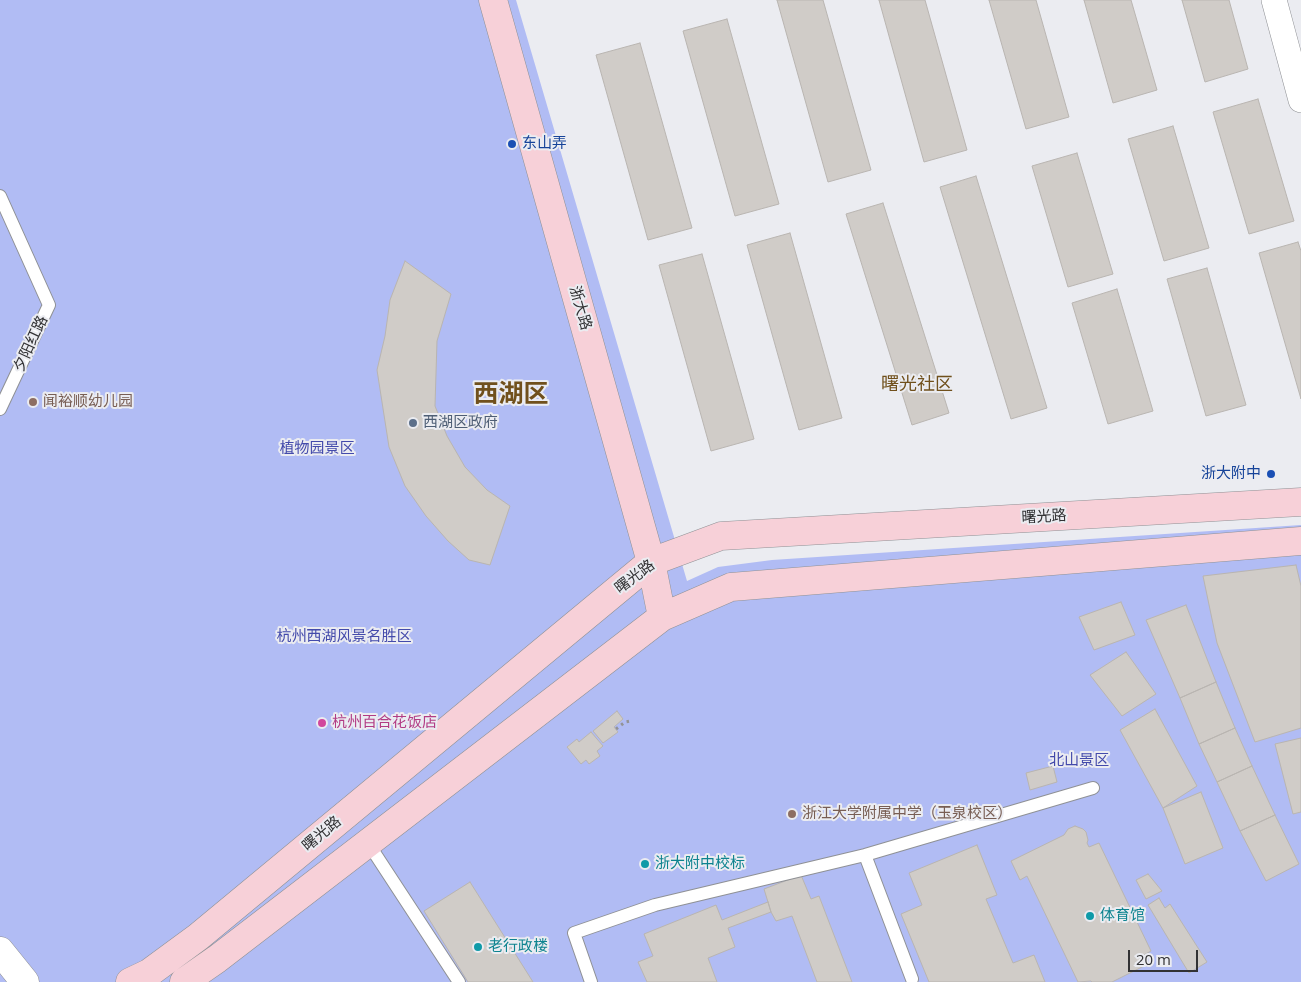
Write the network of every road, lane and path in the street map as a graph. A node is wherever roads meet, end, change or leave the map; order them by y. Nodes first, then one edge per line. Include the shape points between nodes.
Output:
1 (493, 0) edge
2 (1274, 0) edge
3 (1301, 100) edge
4 (0, 196) edge
5 (0, 409) edge
6 (1301, 502) edge
7 (1301, 541) edge
8 (651, 562) junction
9 (662, 617) junction
10 (630, 721) dead end
11 (616, 730) dead end
12 (1093, 788) dead end
13 (368, 843) junction
14 (865, 855) junction
15 (0, 951) edge
16 (912, 979) dead end
17 (25, 982) edge
18 (130, 982) edge
19 (184, 982) edge
20 (459, 982) edge
21 (591, 982) edge

1 - 8 main road, 浙大路
2 - 3 street
4 - 5 lane, 夕阳红路 via 49,305
6 - 8 main road, 曙光路 via 720,536
7 - 9 main road via 732,587
8 - 9 main road, 浙大路
8 - 18 main road, 曙光路 via 198,938 149,973
9 - 13 main road
10 - 11 path
12 - 14 lane
13 - 19 main road
13 - 20 lane
14 - 16 lane
14 - 21 lane via 655,905 574,933
15 - 17 street

